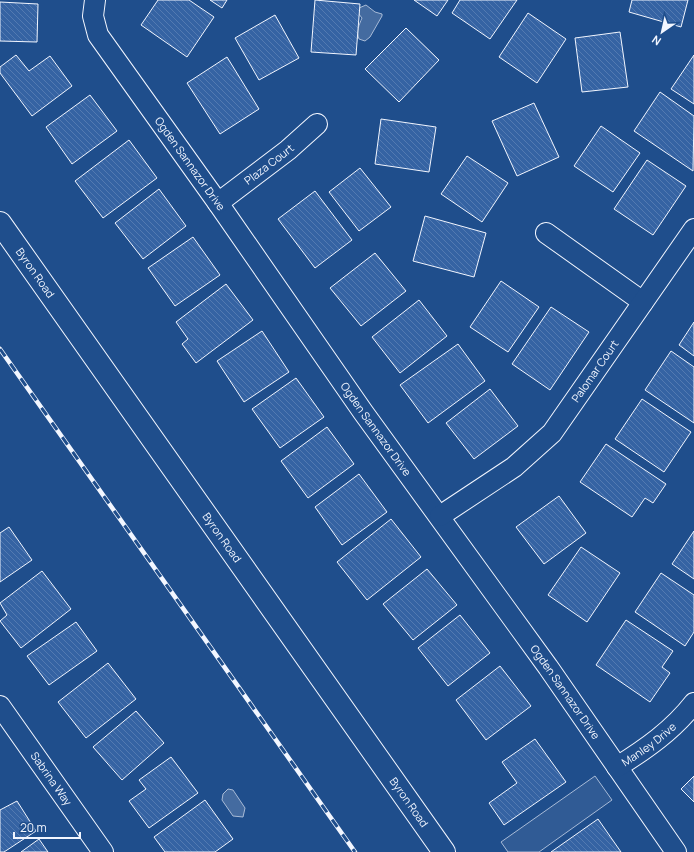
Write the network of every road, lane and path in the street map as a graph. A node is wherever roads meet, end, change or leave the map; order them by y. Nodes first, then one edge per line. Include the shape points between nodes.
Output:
1 (96, 0) edge
2 (317, 124) dead end
3 (218, 203) junction
4 (0, 223) edge
5 (694, 229) edge
6 (546, 233) dead end
7 (643, 302) junction
8 (440, 516) junction
9 (694, 703) edge
10 (0, 706) edge
11 (617, 767) junction
12 (103, 852) edge
13 (444, 852) edge
14 (676, 852) edge

1 - 3 street, Ogden Sannazor Drive via 93,16 98,35
2 - 3 street, Plaza Court via 288,150
3 - 8 street, Ogden Sannazor Drive via 363,412
4 - 13 main road, Byron Road
5 - 7 street, Palomar Court
6 - 7 street
7 - 8 street, Palomar Court via 552,432 514,467
8 - 11 street, Ogden Sannazor Drive
9 - 11 street, Manley Drive via 680,721 642,752
10 - 12 street, Sabrina Way
11 - 14 street, Ogden Sannazor Drive

